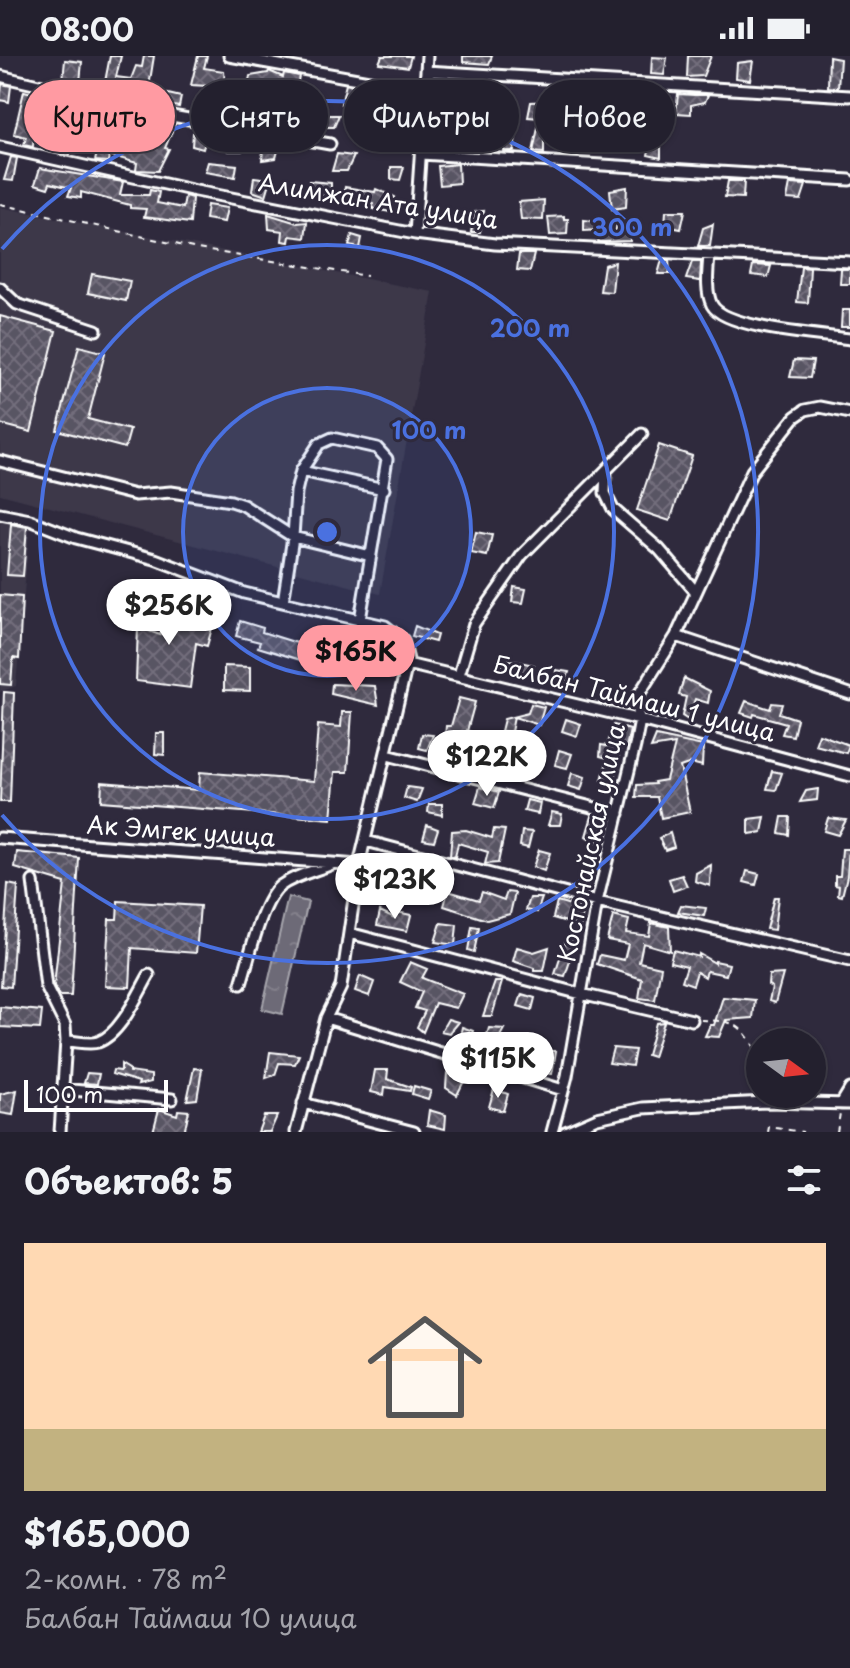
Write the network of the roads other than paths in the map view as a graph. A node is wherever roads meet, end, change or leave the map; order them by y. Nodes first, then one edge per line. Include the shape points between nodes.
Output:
1 (229, 56) edge
2 (427, 56) edge
3 (426, 71) junction
4 (0, 76) edge
5 (363, 80) edge
6 (426, 80) edge
7 (850, 96) edge
8 (330, 144) dead end
9 (0, 147) edge
10 (421, 154) joint
11 (850, 180) edge
12 (415, 234) junction
13 (709, 255) junction
14 (850, 262) edge
15 (0, 288) edge
16 (96, 330) dead end
17 (850, 339) edge
18 (850, 413) edge
19 (642, 434) dead end
20 (0, 461) edge
21 (301, 471) junction
22 (606, 471) junction
23 (384, 489) junction
24 (0, 514) edge
25 (293, 537) junction
26 (371, 556) junction
27 (696, 592) junction
28 (283, 602) junction
29 (360, 620) junction
30 (676, 636) junction
31 (407, 664) junction
32 (459, 675) junction
33 (850, 694) edge
34 (640, 720) junction
35 (387, 755) junction
36 (850, 776) edge
37 (619, 814) junction
38 (0, 838) edge
39 (366, 841) junction
40 (335, 863) junction
41 (359, 865) junction
42 (33, 881) dead end
43 (597, 902) junction
44 (349, 933) junction
45 (850, 961) edge
46 (149, 975) dead end
47 (241, 984) dead end
48 (581, 994) junction
49 (326, 1018) junction
50 (692, 1020) road end
51 (66, 1041) junction
52 (61, 1089) junction
53 (850, 1089) edge
54 (563, 1090) junction
55 (172, 1099) dead end
56 (303, 1103) junction
57 (846, 1104) edge
58 (60, 1132) edge
59 (296, 1132) edge
60 (414, 1132) edge
61 (552, 1132) edge
62 (565, 1132) edge

1 - 5 street
2 - 3 street
3 - 6 street
3 - 7 street
4 - 8 street via 166,115
9 - 12 street, Алимжан Ата улица
10 - 11 street
10 - 12 street
12 - 13 street, Алимжан Ата улица via 495,244
13 - 14 street, Алимжан Ата улица
13 - 17 street via 712,306 723,316 757,327
15 - 16 street via 17,304
18 - 27 street, Костонайская улица via 820,407 795,417 752,471
19 - 22 street
20 - 25 street via 135,495 171,492 231,501
21 - 23 street
21 - 23 street via 319,444 332,438 383,452
21 - 25 street
22 - 27 street via 605,493 613,509 659,549
22 - 32 street via 522,555 474,624
23 - 26 street
24 - 28 street
25 - 26 street
25 - 28 street
26 - 29 street
27 - 30 street, Костонайская улица
28 - 29 street
29 - 31 street via 385,626 403,640
30 - 33 street
30 - 34 street, Костонайская улица via 634,702
31 - 32 street, Балбан Таймаш 1 улица
31 - 35 street
32 - 34 street, Балбан Таймаш 1 улица
34 - 36 street, Балбан Таймаш 1 улица
34 - 37 street, Костонайская улица
35 - 37 street
35 - 39 street
37 - 43 street, Костонайская улица
38 - 40 street, Ак Эмгек улица
39 - 41 street
39 - 43 street
40 - 41 street, Ак Эмгек улица
40 - 47 street via 278,887
41 - 44 street
42 - 51 street via 46,987 65,1025
43 - 45 street
43 - 48 street, Костонайская улица
44 - 48 street
44 - 49 street via 341,987
46 - 51 street via 111,1033 98,1043
48 - 50 street
48 - 54 street, Костонайская улица
49 - 54 street
49 - 56 street
51 - 52 street
52 - 55 street
52 - 58 street
53 - 57 street
54 - 61 street, Костонайская улица
56 - 59 street
56 - 60 street
57 - 62 street via 643,1108

